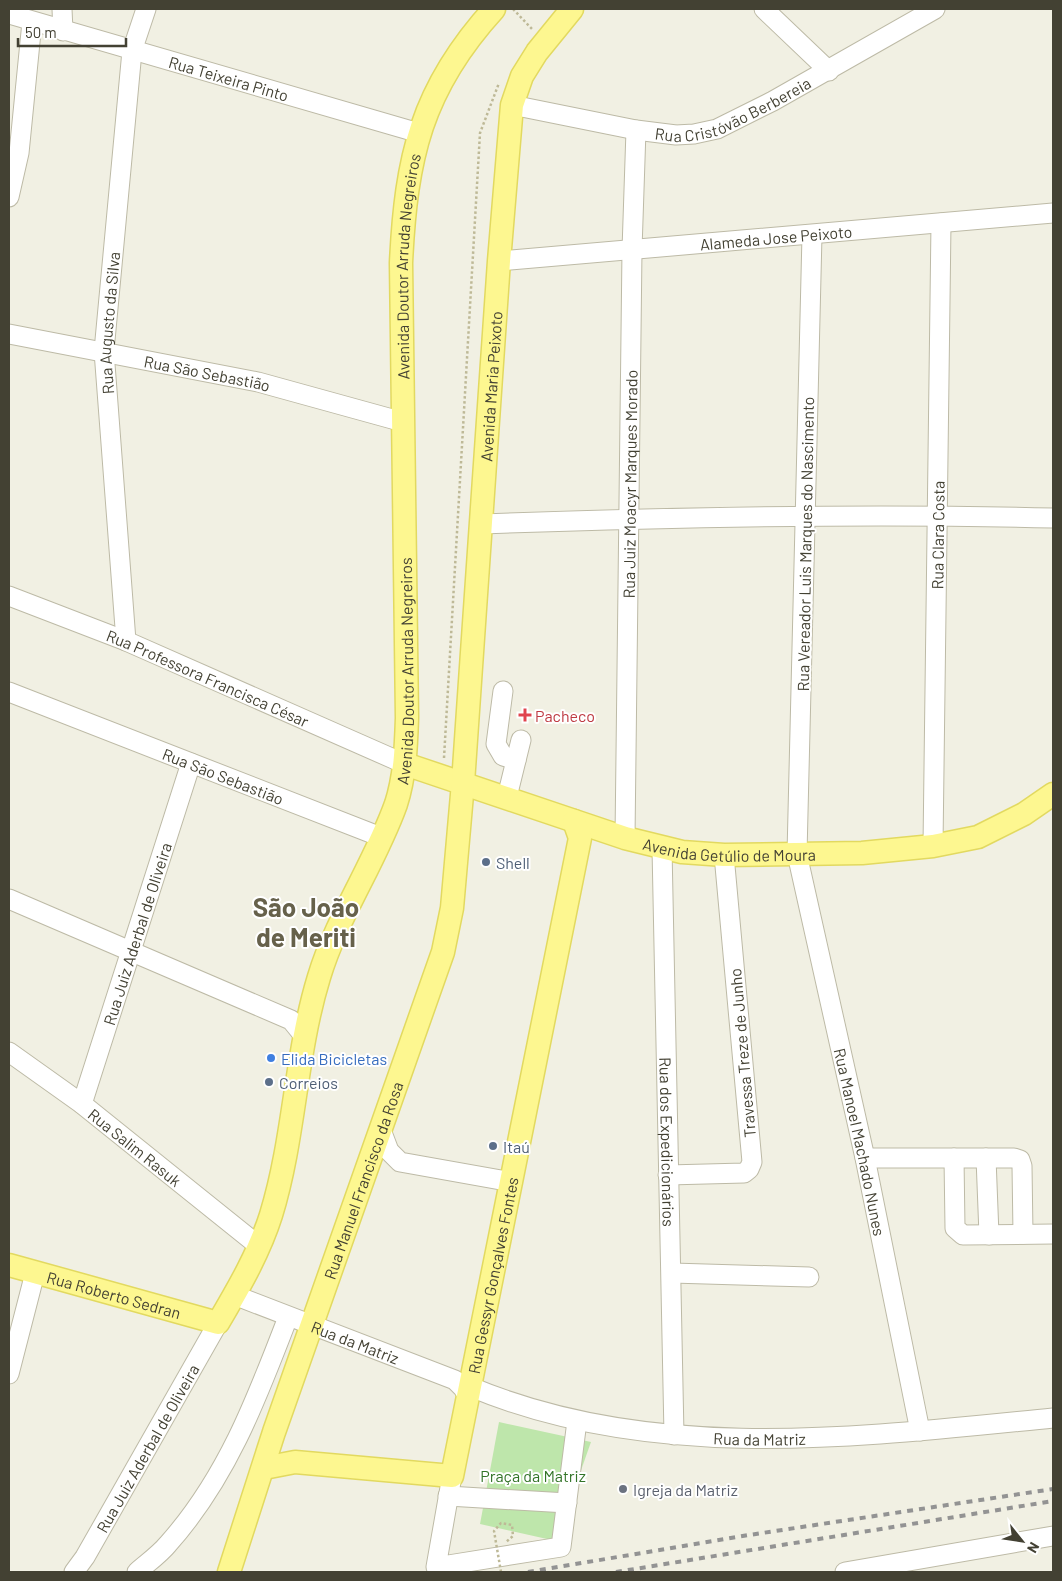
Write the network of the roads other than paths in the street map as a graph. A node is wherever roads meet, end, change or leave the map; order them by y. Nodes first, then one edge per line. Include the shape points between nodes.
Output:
1 (62, 9) edge
2 (146, 9) edge
3 (494, 9) edge
4 (572, 9) edge
5 (764, 9) edge
6 (935, 9) edge
7 (9, 14) edge
8 (32, 22) junction
9 (63, 32) junction
10 (132, 50) junction
11 (829, 71) junction
12 (512, 105) junction
13 (636, 130) junction
14 (419, 133) junction
15 (14, 152) edge
16 (9, 197) edge
17 (1053, 213) edge
18 (941, 223) junction
19 (812, 235) junction
20 (632, 250) junction
21 (499, 261) junction
22 (9, 334) edge
23 (104, 351) junction
24 (403, 422) junction
25 (938, 515) junction
26 (806, 516) junction
27 (1053, 518) edge
28 (628, 519) junction
29 (482, 524) junction
30 (9, 596) edge
31 (126, 641) junction
32 (503, 691) dead end
33 (9, 694) edge
34 (521, 740) dead end
35 (516, 760) junction
36 (191, 763) junction
37 (406, 764) junction
38 (463, 783) junction
39 (1053, 794) edge
40 (507, 796) junction
41 (583, 829) junction
42 (381, 837) junction
43 (625, 838) junction
44 (933, 846) junction
45 (662, 848) junction
46 (797, 854) junction
47 (724, 855) junction
48 (9, 899) edge
49 (130, 950) junction
50 (301, 1024) junction
51 (9, 1052) edge
52 (82, 1104) junction
53 (381, 1130) junction
54 (865, 1158) junction
55 (954, 1158) junction
56 (986, 1158) junction
57 (668, 1175) junction
58 (512, 1182) junction
59 (1023, 1234) junction
60 (1053, 1234) edge
61 (989, 1235) junction
62 (259, 1246) junction
63 (9, 1265) edge
64 (35, 1273) junction
65 (672, 1273) junction
66 (809, 1277) dead end
67 (234, 1296) junction
68 (288, 1317) junction
69 (218, 1323) junction
70 (310, 1326) junction
71 (9, 1374) edge
72 (470, 1392) junction
73 (1053, 1418) edge
74 (577, 1421) junction
75 (920, 1431) junction
76 (274, 1432) junction
77 (674, 1435) junction
78 (295, 1462) junction
79 (264, 1468) junction
80 (450, 1486) junction
81 (566, 1503) junction
82 (1053, 1536) edge
83 (74, 1572) edge
84 (137, 1572) edge
85 (229, 1572) edge
86 (848, 1572) edge

1 - 9 street
2 - 10 street, Rua Augusto da Silva
3 - 14 main road, Avenida Doutor Arruda Negreiros via 460,48 436,91
4 - 12 main road, Avenida Maria Peixoto via 522,76
5 - 11 street
6 - 11 street, Rua Cristóvão Berbereia
7 - 8 street, Rua Teixeira Pinto
8 - 9 street, Rua Teixeira Pinto
8 - 15 street
9 - 10 street, Rua Teixeira Pinto
10 - 14 street, Rua Teixeira Pinto
10 - 23 street, Rua Augusto da Silva
11 - 13 street, Rua Cristóvão Berbereia via 717,129 676,135
12 - 13 street, Rua Cristóvão Berbereia
12 - 21 main road, Avenida Maria Peixoto
13 - 20 street, Rua Juiz Moacyr Marques Morado
14 - 24 main road, Avenida Doutor Arruda Negreiros via 403,215
15 - 16 street
17 - 18 street, Alameda Jose Peixoto
18 - 19 street, Alameda Jose Peixoto
18 - 25 street, Rua Clara Costa
19 - 20 street, Alameda Jose Peixoto
19 - 26 street, Rua Vereador Luis Marques do Nascimento
20 - 21 street, Alameda Jose Peixoto
20 - 28 street, Rua Juiz Moacyr Marques Morado
21 - 29 main road, Avenida Maria Peixoto
22 - 23 street, Rua São Sebastião
23 - 24 street, Rua São Sebastião via 258,382
23 - 31 street, Rua Augusto da Silva
24 - 37 main road, Avenida Doutor Arruda Negreiros
25 - 26 street
25 - 27 street
25 - 44 street, Rua Clara Costa
26 - 28 street
26 - 46 street, Rua Vereador Luis Marques do Nascimento
28 - 29 street
28 - 43 street, Rua Juiz Moacyr Marques Morado
29 - 38 main road, Avenida Maria Peixoto
30 - 31 street, Rua Professora Francisca César
31 - 37 street, Rua Professora Francisca César
32 - 35 street via 496,744 503,756
33 - 36 street, Rua São Sebastião
34 - 35 street
35 - 40 street
36 - 42 street, Rua São Sebastião
36 - 49 street, Rua Juiz Aderbal de Oliveira
37 - 38 main road, Avenida Getúlio de Moura
37 - 42 main road, Avenida Doutor Arruda Negreiros via 396,804
38 - 40 main road, Avenida Getúlio de Moura
38 - 53 main road, Rua Manuel Francisco da Rosa via 452,908 443,952
39 - 44 main road, Avenida Getúlio de Moura via 984,835
40 - 41 main road, Avenida Getúlio de Moura
41 - 43 main road, Avenida Getúlio de Moura
41 - 58 main road, Rua Gessyr Gonçalves Fontes
42 - 50 main road, Avenida Doutor Arruda Negreiros via 331,944
43 - 45 main road, Avenida Getúlio de Moura
44 - 46 main road, Avenida Getúlio de Moura via 862,853
45 - 47 main road, Avenida Getúlio de Moura
45 - 57 street, Rua dos Expedicionários
46 - 47 main road, Avenida Getúlio de Moura
46 - 54 street, Rua Manoel Machado Nunes
47 - 57 street, Travessa Treze de Junho via 752,1162 744,1173
48 - 49 street
49 - 50 street
49 - 52 street, Rua Juiz Aderbal de Oliveira
50 - 62 main road, Avenida Doutor Arruda Negreiros via 288,1146 271,1215
51 - 52 street, Rua Salim Rasuk
52 - 62 street, Rua Salim Rasuk
53 - 58 street via 389,1151 400,1162
53 - 70 main road, Rua Manuel Francisco da Rosa
54 - 55 street
54 - 75 street, Rua Manoel Machado Nunes
55 - 56 street
55 - 61 street via 954,1228 963,1235
56 - 59 street via 1020,1160
56 - 61 street
57 - 65 street, Rua dos Expedicionários
58 - 72 main road, Rua Gessyr Gonçalves Fontes
59 - 60 street
59 - 61 street
62 - 67 main road, Avenida Doutor Arruda Negreiros
63 - 64 main road, Rua Roberto Sedran
64 - 69 main road, Rua Roberto Sedran
64 - 71 street
65 - 66 street
65 - 77 street, Rua dos Expedicionários
67 - 68 street, Rua da Matriz
67 - 69 main road, Avenida Doutor Arruda Negreiros
68 - 70 street, Rua da Matriz
68 - 84 street via 250,1416 229,1458 205,1498 168,1545
69 - 83 street, Rua Juiz Aderbal de Oliveira
70 - 72 street, Rua da Matriz via 455,1380
70 - 76 main road, Rua Manuel Francisco da Rosa
72 - 74 street, Rua da Matriz
72 - 80 main road, Rua Gessyr Gonçalves Fontes
73 - 75 street, Rua da Matriz
74 - 77 street, Rua da Matriz
74 - 81 street
75 - 77 street, Rua da Matriz via 784,1438
76 - 78 main road via 279,1446
76 - 79 main road, Rua Manuel Francisco da Rosa
78 - 79 main road
78 - 80 main road
79 - 85 main road, Rua Manuel Francisco da Rosa
80 - 81 street
80 - 81 street, Rua Gessyr Gonçalves Fontes via 436,1567 561,1547
82 - 86 street

